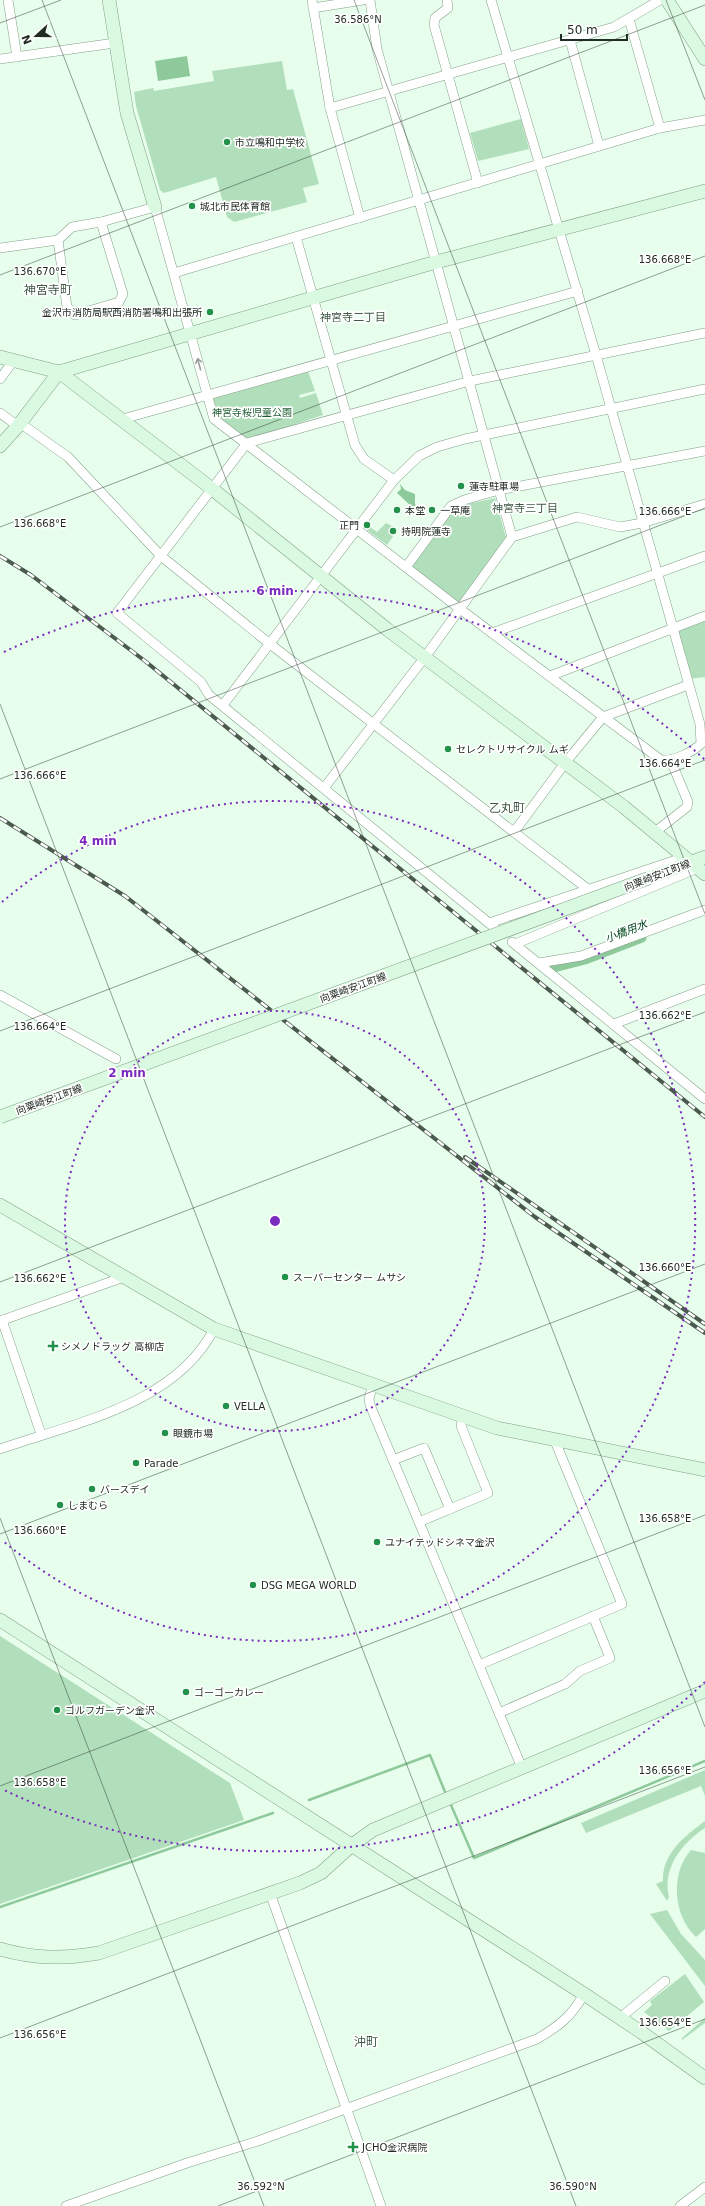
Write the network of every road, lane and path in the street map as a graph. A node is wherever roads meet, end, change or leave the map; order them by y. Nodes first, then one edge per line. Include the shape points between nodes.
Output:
1 (8, 0) edge
2 (109, 0) edge
3 (363, 0) edge
4 (370, 0) edge
5 (447, 0) edge
6 (491, 0) edge
7 (660, 0) edge
8 (667, 0) edge
9 (312, 4) edge
10 (629, 20) junction
11 (570, 40) junction
12 (116, 44) junction
13 (17, 56) junction
14 (507, 58) junction
15 (0, 59) edge
16 (705, 59) edge
17 (449, 75) junction
18 (389, 92) junction
19 (330, 108) junction
20 (705, 120) edge
21 (660, 128) junction
22 (599, 146) junction
23 (539, 164) junction
24 (478, 183) junction
25 (705, 191) edge
26 (420, 200) junction
27 (155, 207) junction
28 (360, 218) junction
29 (101, 222) junction
30 (559, 229) junction
31 (296, 237) junction
32 (58, 240) junction
33 (0, 248) edge
34 (438, 262) junction
35 (174, 273) junction
36 (578, 291) junction
37 (314, 297) junction
38 (455, 326) junction
39 (190, 333) junction
40 (705, 333) edge
41 (596, 355) junction
42 (0, 357) edge
43 (14, 360) junction
44 (331, 360) junction
45 (59, 372) junction
46 (0, 379) edge
47 (470, 381) junction
48 (705, 389) edge
49 (207, 395) junction
50 (611, 410) junction
51 (0, 413) edge
52 (346, 414) junction
53 (119, 420) junction
54 (19, 424) junction
55 (485, 436) junction
56 (247, 443) junction
57 (0, 446) edge
58 (705, 451) edge
59 (627, 467) junction
60 (394, 480) junction
61 (212, 488) junction
62 (500, 490) junction
63 (704, 505) edge
64 (642, 523) junction
65 (358, 529) junction
66 (512, 537) junction
67 (161, 556) junction
68 (705, 556) edge
69 (406, 567) junction
70 (656, 573) junction
71 (322, 576) junction
72 (460, 609) junction
73 (705, 616) edge
74 (672, 630) junction
75 (492, 633) junction
76 (270, 644) junction
77 (425, 657) junction
78 (550, 676) junction
79 (688, 685) junction
80 (223, 705) junction
81 (603, 717) junction
82 (702, 723) edge
83 (374, 724) junction
84 (671, 761) junction
85 (565, 763) junction
86 (324, 788) junction
87 (514, 832) junction
88 (655, 832) junction
89 (697, 864) edge
90 (589, 890) junction
91 (705, 910) edge
92 (539, 963) junction
93 (705, 989) edge
94 (0, 995) edge
95 (614, 1024) junction
96 (116, 1059) dead end
97 (705, 1099) edge
98 (0, 1117) edge
99 (0, 1204) edge
100 (124, 1277) junction
101 (1, 1320) edge
102 (214, 1329) junction
103 (373, 1384) junction
104 (463, 1416) junction
105 (41, 1434) junction
106 (555, 1441) junction
107 (0, 1449) edge
108 (393, 1460) junction
109 (705, 1470) edge
110 (450, 1508) junction
111 (419, 1522) junction
112 (593, 1616) junction
113 (0, 1620) edge
114 (479, 1665) junction
115 (705, 1691) edge
116 (499, 1713) junction
117 (522, 1768) junction
118 (352, 1845) junction
119 (270, 1893) junction
120 (0, 1949) edge
121 (665, 1981) dead end
122 (584, 1994) junction
123 (620, 2018) junction
124 (705, 2078) edge
125 (347, 2108) junction
126 (705, 2187) edge
127 (66, 2206) edge
128 (381, 2206) edge
129 (680, 2206) edge

1 - 13 street
2 - 12 street
3 - 9 street
4 - 18 street via 377,49
5 - 17 street via 448,8 435,18 434,25
6 - 14 street
7 - 10 street
8 - 16 street
9 - 19 street
10 - 11 street
10 - 21 street
11 - 14 street
11 - 22 street
12 - 13 street
12 - 27 street via 127,113
13 - 15 street
14 - 17 street
14 - 23 street
17 - 18 street
17 - 24 street
18 - 19 street
18 - 26 street
19 - 28 street
20 - 21 street
21 - 22 street
22 - 23 street
23 - 24 street
23 - 30 street
24 - 26 street
25 - 30 street
26 - 28 street
26 - 34 street
27 - 29 street
27 - 35 street
28 - 31 street
29 - 32 street via 72,227
29 - 32 street via 123,294 119,302 75,315 67,307
30 - 34 street
30 - 36 street
31 - 35 street
31 - 37 street
32 - 33 street
34 - 37 street
34 - 38 street
35 - 39 street
36 - 38 street
36 - 41 street
37 - 39 street
37 - 44 street
38 - 44 street
38 - 47 street
39 - 45 street
49 -> 39 street
40 - 41 street
41 - 47 street
41 - 50 street
42 - 43 street
43 - 45 street
43 - 46 street
44 - 49 street
44 - 52 street
45 - 53 street
45 - 54 street
47 - 52 street
47 - 55 street
48 - 50 street
49 - 53 street
49 - 56 street via 214,419
50 - 55 street
50 - 59 street
51 - 54 street
52 - 56 street
52 - 60 street via 355,445 364,458
53 - 61 street
54 - 57 street
54 - 67 street via 68,458
55 - 60 street via 437,447 419,456
55 - 62 street
56 - 61 street
56 - 65 street
58 - 59 street
59 - 62 street
59 - 64 street
60 - 65 street
61 - 67 street
61 - 71 street
62 - 66 street
62 - 69 street via 451,506
63 - 64 street
64 - 66 street via 620,527 577,517
64 - 70 street
65 - 69 street
65 - 71 street
66 - 72 street
67 - 76 street
67 - 80 street via 116,613 201,682 209,695
68 - 70 street
69 - 72 street
70 - 74 street
70 - 75 street
71 - 76 street
71 - 77 street
72 - 75 street
72 - 77 street
73 - 74 street
74 - 78 street
74 - 79 street
75 - 78 street
76 - 80 street
76 - 83 street
77 - 83 street
77 - 85 street
78 - 81 street
79 - 81 street
79 - 82 street
80 - 86 street
81 - 84 street via 661,760
81 - 85 street
82 - 84 street via 701,744
83 - 86 street
83 - 87 street
84 - 88 street via 688,802 687,807
85 - 87 street
85 - 88 street
86 - 90 street via 492,925
87 - 90 street
88 - 89 street
89 - 90 street
89 - 92 street via 513,943
89 - 98 street, 向粟崎安江町線, bridge via 649,878
91 - 92 street via 581,956
92 - 95 street
93 - 95 street
94 - 96 street
95 - 97 street
99 - 100 street
100 - 101 street
100 - 102 street
101 - 105 street
102 - 103 street
102 - 105 street via 199,1352 163,1385 128,1405
103 - 104 street
103 - 108 street via 370,1405
104 - 106 street via 497,1428
104 - 110 street via 461,1426 488,1493
105 - 107 street
106 - 109 street
106 - 112 street via 622,1604
108 - 110 street via 424,1448
108 - 111 street
110 - 111 street
111 - 114 street
112 - 114 street
112 - 116 street via 610,1658 580,1671 565,1684
113 - 118 street
114 - 116 street
115 - 117 street
116 - 117 street
117 - 118 street via 373,1830
118 - 119 street via 321,1873
118 - 122 street
119 - 120 street via 99,1953 44,1958
119 - 125 street
121 - 123 street
122 - 123 street
122 - 125 street via 575,2010 558,2026 537,2039
123 - 124 street
125 - 127 street
125 - 128 street
126 - 129 street

